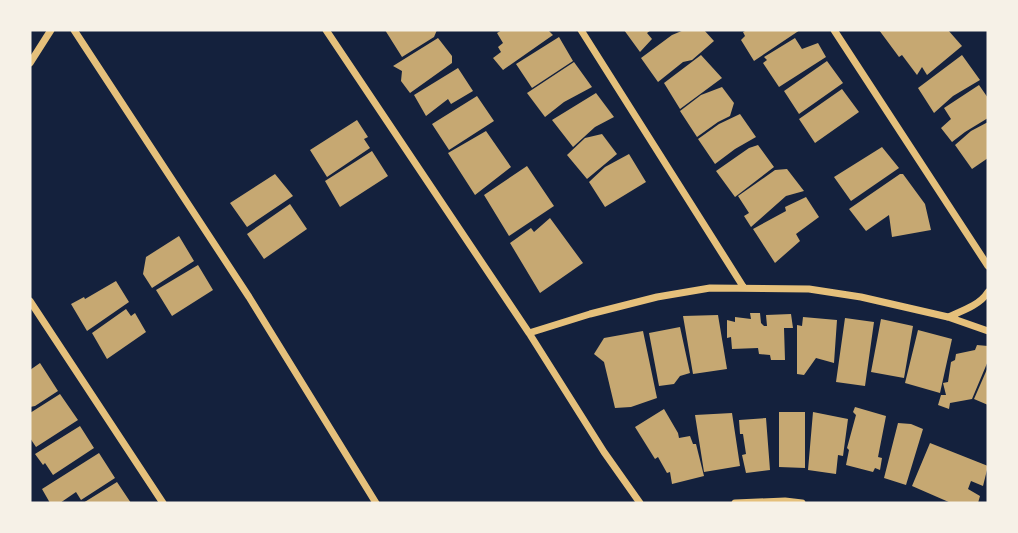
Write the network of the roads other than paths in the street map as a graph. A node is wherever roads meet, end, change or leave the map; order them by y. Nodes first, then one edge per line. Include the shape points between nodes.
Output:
1 (51, 30) edge
2 (74, 30) edge
3 (326, 30) edge
4 (581, 30) edge
5 (834, 30) edge
6 (30, 63) edge
7 (988, 266) edge
8 (744, 289) junction
9 (988, 292) edge
10 (30, 301) edge
11 (948, 317) junction
12 (988, 331) edge
13 (529, 333) junction
14 (163, 503) edge
15 (376, 503) edge
16 (640, 503) edge
17 (735, 503) edge
18 (802, 503) edge

1 - 6 street
2 - 15 street via 249,297
3 - 13 street
4 - 8 street
5 - 7 street
8 - 11 street via 809,289
8 - 13 street via 710,288 657,297
9 - 11 street
10 - 14 street
11 - 12 street
13 - 16 street
17 - 18 street

